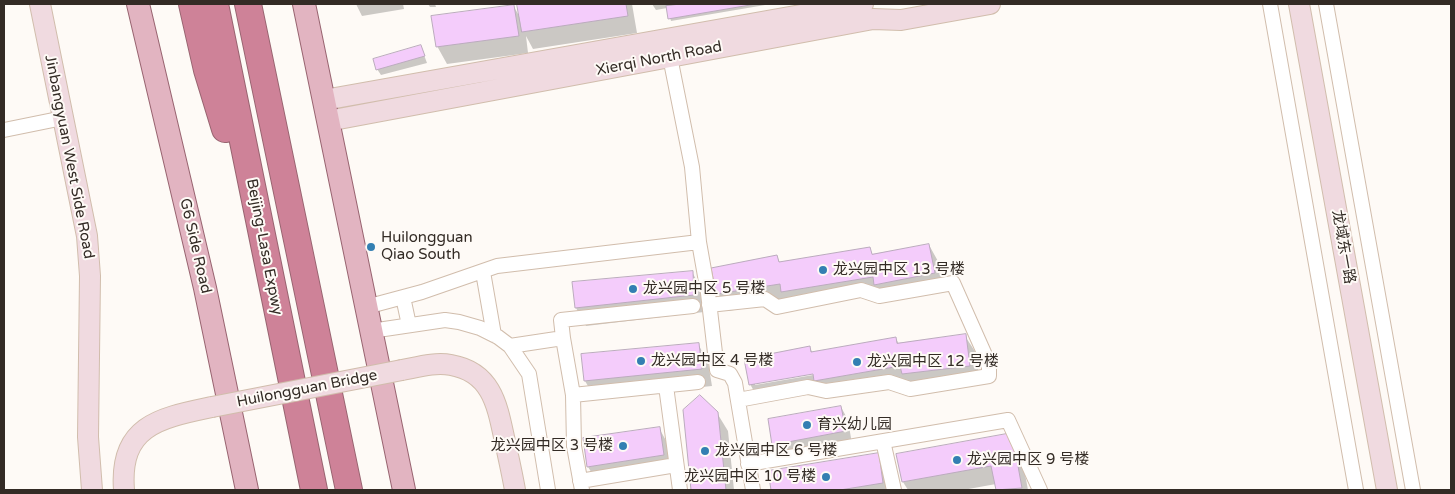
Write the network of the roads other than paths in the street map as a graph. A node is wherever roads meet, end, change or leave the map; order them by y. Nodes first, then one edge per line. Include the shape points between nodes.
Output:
1 (40, 4) edge
2 (138, 4) edge
3 (192, 4) edge
4 (215, 4) edge
5 (248, 4) edge
6 (304, 4) edge
7 (990, 4) edge
8 (1270, 4) edge
9 (1299, 4) edge
10 (1326, 4) edge
11 (868, 9) edge
12 (670, 57) junction
13 (326, 110) junction
14 (63, 118) junction
15 (4, 130) edge
16 (699, 242) junction
17 (268, 268) junction
18 (483, 272) junction
19 (403, 297) junction
20 (709, 305) junction
21 (366, 306) junction
22 (693, 306) dead end
23 (409, 325) junction
24 (371, 331) junction
25 (494, 335) junction
26 (563, 338) junction
27 (510, 346) junction
28 (402, 375) junction
29 (698, 382) dead end
30 (666, 386) junction
31 (573, 396) junction
32 (738, 400) junction
33 (213, 412) junction
34 (883, 441) junction
35 (748, 464) junction
36 (676, 465) junction
37 (581, 486) edge
38 (92, 490) edge
39 (124, 490) edge
40 (134, 490) edge
41 (247, 490) edge
42 (314, 490) edge
43 (349, 490) edge
44 (404, 490) edge
45 (506, 490) edge
46 (516, 490) edge
47 (548, 490) edge
48 (680, 490) edge
49 (753, 490) edge
50 (894, 490) edge
51 (1040, 490) edge
52 (1356, 490) edge
53 (1387, 490) edge
54 (1413, 490) edge

1 - 14 main road, Jinbangyuan West Side Road
2 - 41 main road, G6 Side Road via 205,288
3 - 17 highway via 207,70
4 - 17 highway, Beijing-Lasa Expwy
5 - 43 highway
6 - 13 main road
7 - 11 main road, Xierqi North Road via 900,20
8 - 52 street
9 - 53 main road, 龙域东一路
10 - 54 street
11 - 12 main road, Xierqi North Road
11 - 13 main road, Xierqi North Road
12 - 13 main road, Xierqi North Road
12 - 16 street via 692,167
13 - 21 main road
14 - 15 street
14 - 38 main road, Jinbangyuan West Side Road via 90,256 88,437
16 - 18 street via 497,266
16 - 20 street
17 - 42 highway, Beijing-Lasa Expwy
18 - 19 street
18 - 25 street
19 - 21 street
19 - 23 street
20 - 32 street via 717,370 730,374
20 - 32 street via 765,299 777,307 861,290 879,296 953,283 989,364 989,376 910,389 890,382 826,391 808,387
21 - 24 main road
22 - 26 street via 561,320
23 - 24 street
23 - 25 street via 445,320 480,328
24 - 44 main road
25 - 27 street
26 - 27 street
26 - 31 street
27 - 47 street via 529,374
28 - 33 main road, Huilongguan Bridge
28 - 45 main road via 447,374 466,381 480,393 488,407
28 - 46 main road via 430,365 451,365 471,372 486,384 496,404
29 - 30 street
30 - 31 street
30 - 36 street
31 - 37 street via 574,446
32 - 35 street
33 - 39 main road via 167,417 143,430 128,454
33 - 40 main road via 177,423 151,438 136,463
34 - 35 street
34 - 50 street
34 - 51 street via 1008,420
35 - 49 street
36 - 37 street
36 - 48 street

